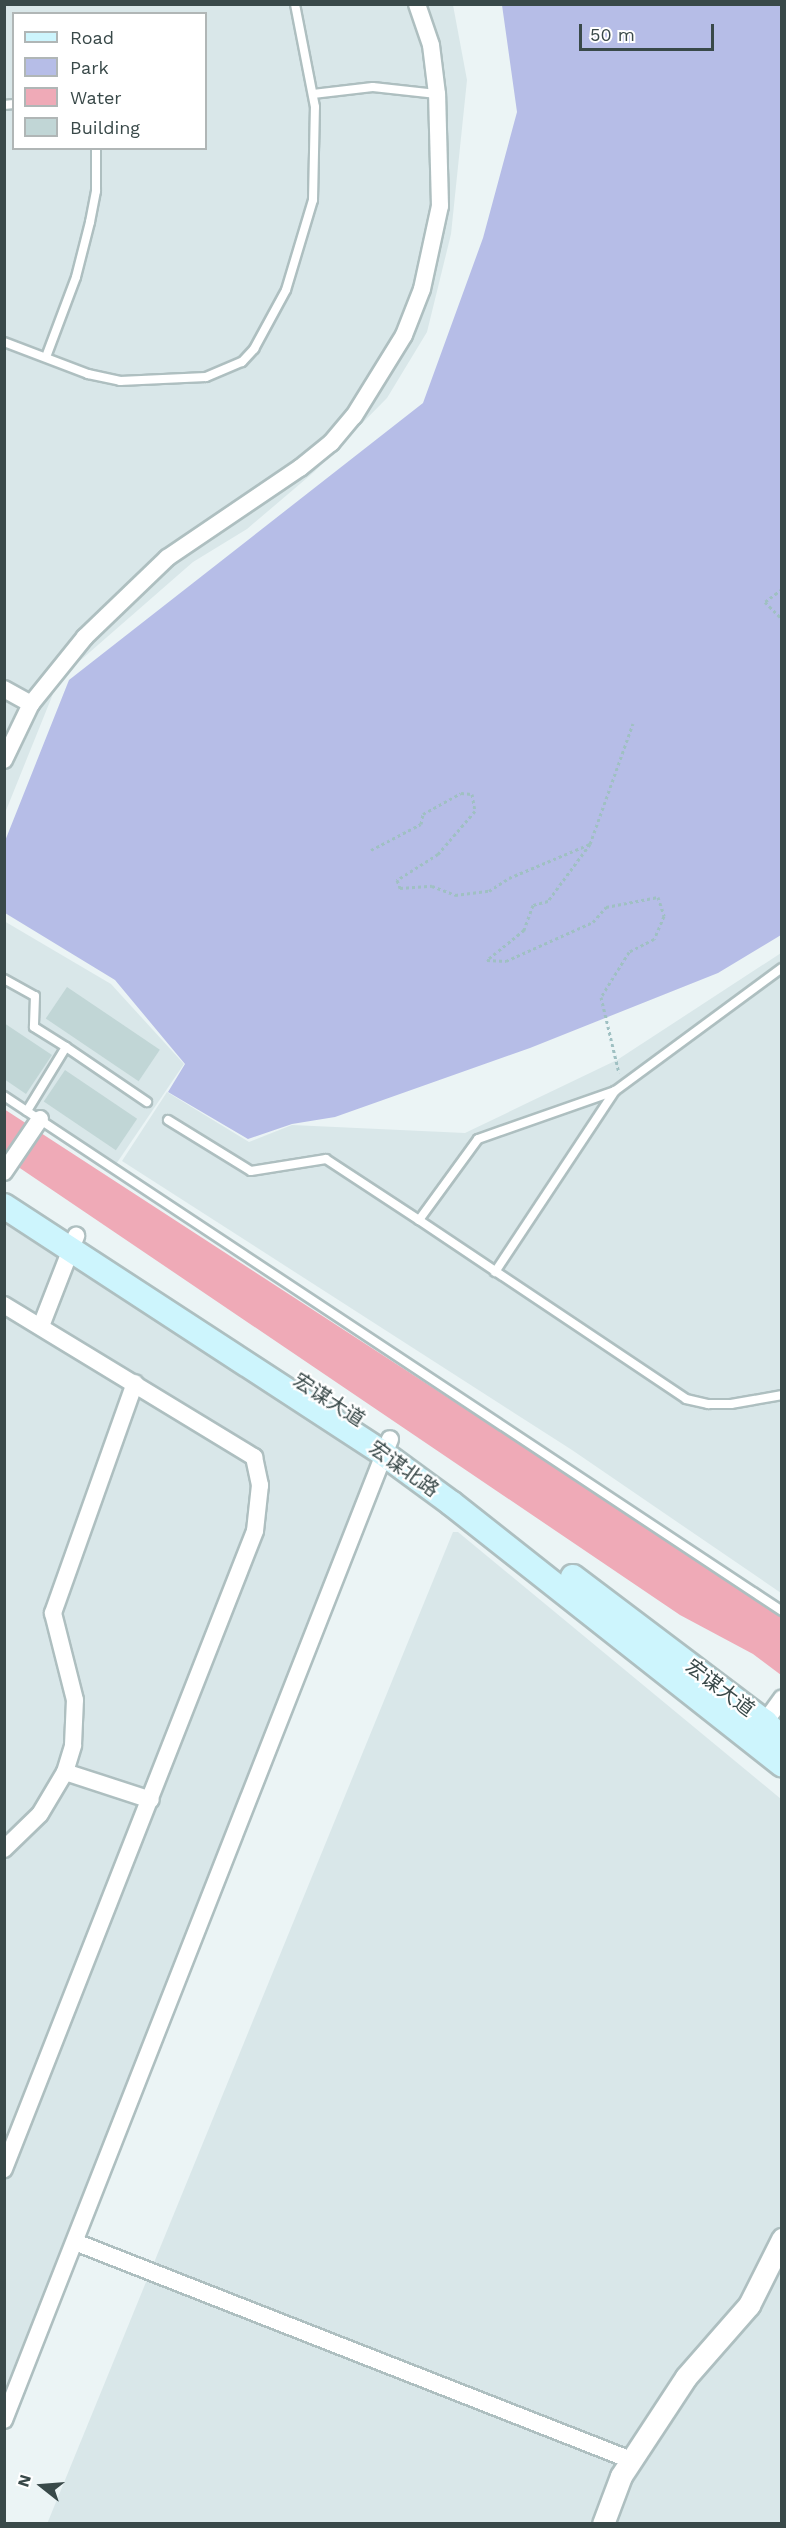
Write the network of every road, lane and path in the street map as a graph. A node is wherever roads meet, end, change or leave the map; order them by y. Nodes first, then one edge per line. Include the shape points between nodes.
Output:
1 (295, 4) edge
2 (417, 4) edge
3 (313, 94) junction
4 (437, 94) junction
5 (96, 150) edge
6 (4, 342) edge
7 (46, 357) junction
8 (782, 589) edge
9 (782, 619) edge
10 (4, 689) edge
11 (31, 704) junction
12 (633, 723) dead end
13 (4, 760) edge
14 (590, 844) junction
15 (371, 850) dead end
16 (782, 968) edge
17 (4, 979) edge
18 (66, 1047) junction
19 (619, 1088) junction
20 (4, 1096) edge
21 (147, 1102) dead end
22 (33, 1115) junction
23 (168, 1120) dead end
24 (4, 1172) edge
25 (4, 1189) edge
26 (4, 1206) edge
27 (419, 1220) junction
28 (74, 1243) junction
29 (495, 1272) junction
30 (4, 1305) edge
31 (41, 1326) junction
32 (135, 1383) junction
33 (782, 1395) edge
34 (387, 1447) junction
35 (782, 1611) edge
36 (782, 1699) edge
37 (765, 1722) junction
38 (782, 1740) edge
39 (782, 1764) edge
40 (65, 1772) junction
41 (151, 1800) junction
42 (4, 1849) edge
43 (4, 2169) edge
44 (782, 2239) edge
45 (75, 2242) junction
46 (4, 2420) edge
47 (631, 2460) junction
48 (603, 2523) edge

1 - 3 lane
2 - 4 street via 431,45
3 - 4 lane via 373,87
3 - 7 lane via 315,151 308,226 286,290 266,331 242,362 206,377 120,381 88,374
4 - 11 street via 440,206 422,289 404,334 360,407 331,443 300,468 167,558 131,589 53,673
5 - 7 lane via 96,191 88,230 76,277
6 - 7 lane
8 - 9 path via 765,602
10 - 11 street
11 - 13 street
12 - 14 path
14 - 15 path via 509,878 489,891 455,894 432,886 400,888 397,880 438,854 475,811 472,794 461,793 423,814 421,824
14 - 19 path via 548,901 533,905 524,930 487,960 506,961 593,922 606,907 658,897 664,916 654,939 629,952 601,997
16 - 19 lane
17 - 18 lane via 35,996 34,1027
18 - 21 lane
18 - 22 lane
19 - 27 lane via 478,1139
19 - 29 lane
20 - 22 lane
22 - 24 street
22 - 35 lane
23 - 27 lane via 251,1171 326,1159
25 - 28 main road, 宏谋大道
26 - 28 main road
27 - 29 lane
28 - 31 street
28 - 34 main road, 宏谋大道
29 - 33 lane via 686,1399 731,1404
30 - 31 street
31 - 32 street
32 - 40 street via 53,1614 75,1700 73,1745
32 - 41 street via 254,1457 260,1485 255,1531
34 - 37 main road, 宏谋大道
34 - 39 main road, 宏谋北路 via 479,1525
34 - 45 street
36 - 37 street
37 - 38 main road, 宏谋大道
40 - 41 street
40 - 42 street via 40,1814
41 - 43 street
44 - 47 street via 749,2305 686,2377
45 - 46 street
45 - 47 street
47 - 48 street

